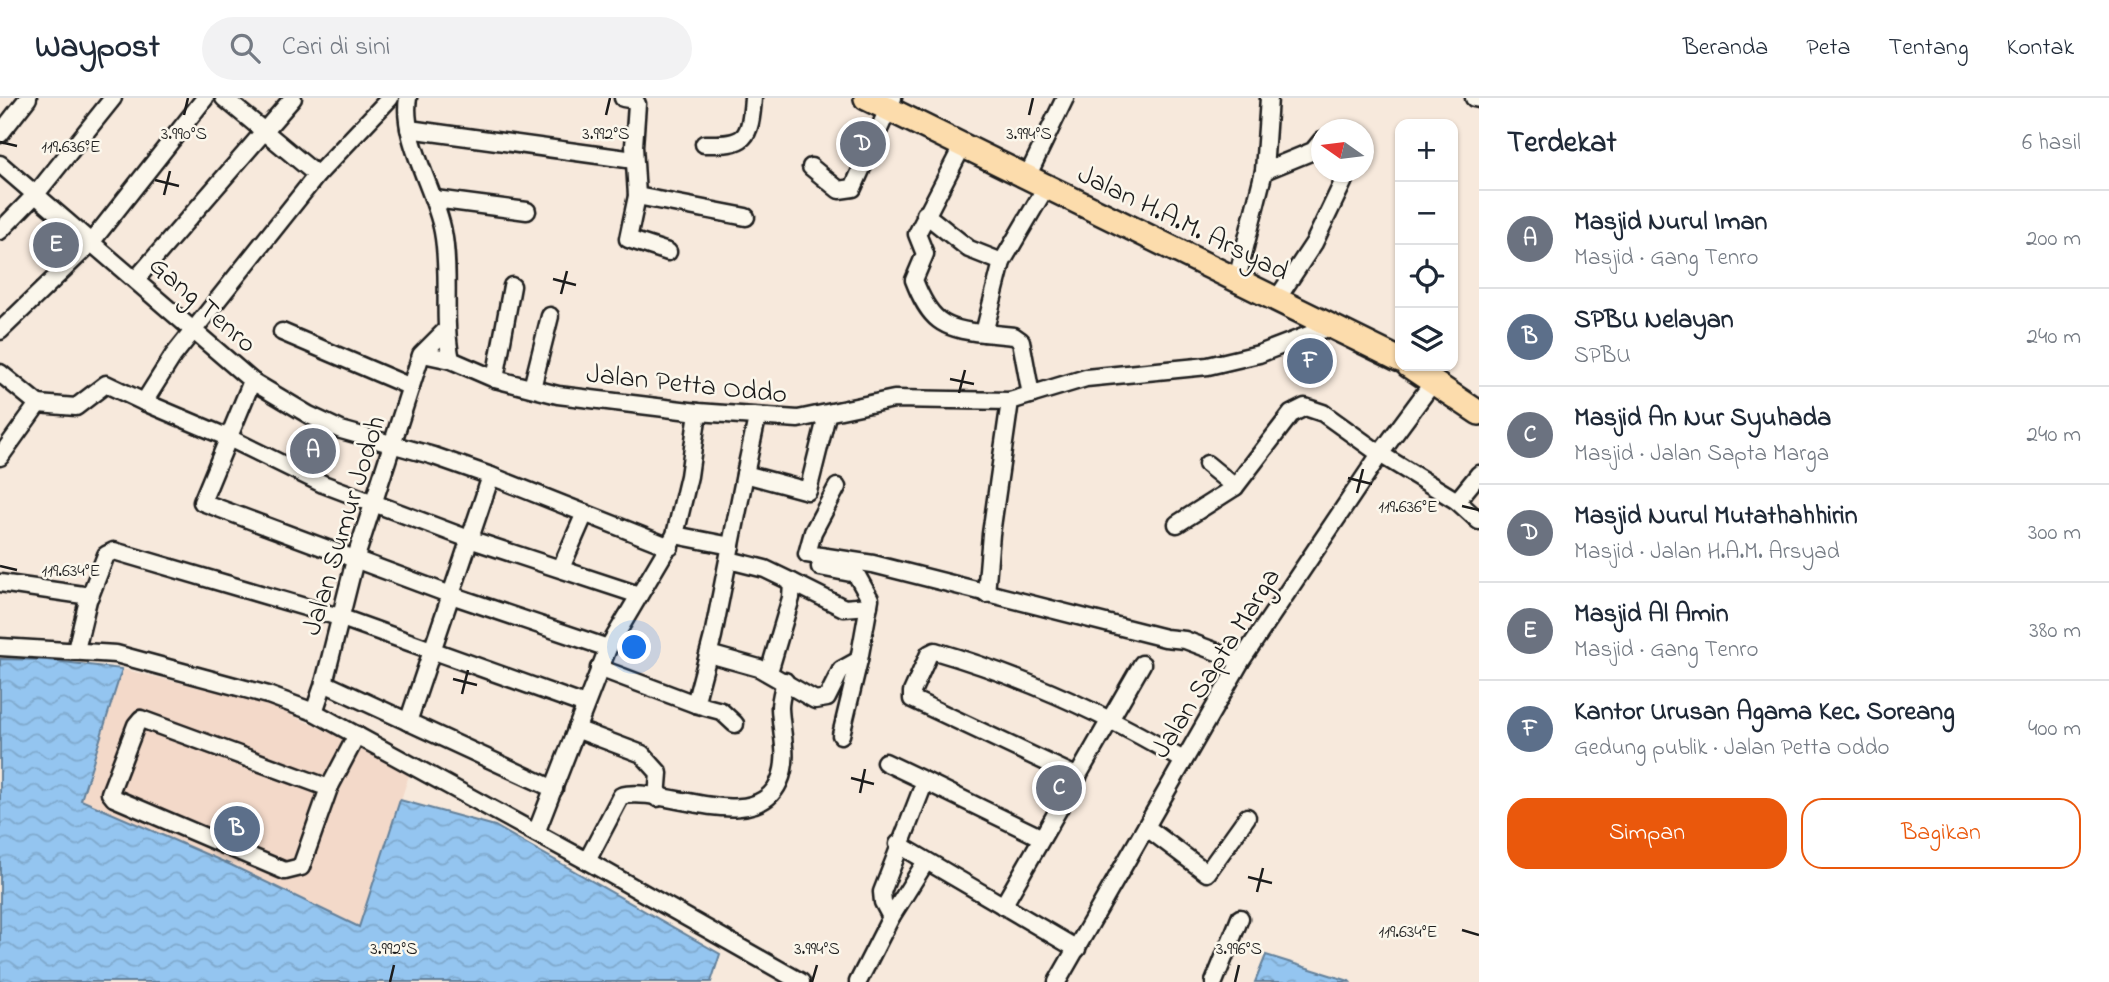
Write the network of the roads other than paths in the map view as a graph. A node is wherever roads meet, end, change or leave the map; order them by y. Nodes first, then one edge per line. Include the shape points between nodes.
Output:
1 (28, 98) edge
2 (113, 98) edge
3 (205, 98) edge
4 (224, 98) edge
5 (293, 98) edge
6 (390, 98) edge
7 (408, 98) edge
8 (623, 98) edge
9 (753, 98) edge
10 (866, 98) edge
11 (1065, 98) edge
12 (1269, 98) edge
13 (891, 104) edge
14 (409, 128) junction
15 (264, 130) junction
16 (0, 134) edge
17 (704, 144) dead end
18 (963, 145) junction
19 (1311, 152) edge
20 (634, 160) junction
21 (0, 164) edge
22 (811, 167) dead end
23 (1264, 172) junction
24 (317, 175) junction
25 (1036, 182) junction
26 (1343, 182) edge
27 (36, 194) junction
28 (637, 196) junction
29 (435, 199) junction
30 (527, 211) dead end
31 (925, 214) junction
32 (746, 217) dead end
33 (0, 231) edge
34 (92, 241) junction
35 (668, 253) dead end
36 (1002, 262) junction
37 (136, 278) junction
38 (1237, 279) junction
39 (512, 286) dead end
40 (1277, 299) junction
41 (550, 316) dead end
42 (1332, 326) junction
43 (194, 330) junction
44 (0, 331) edge
45 (445, 331) junction
46 (282, 332) dead end
47 (984, 333) junction
48 (423, 354) junction
49 (1395, 358) edge
50 (451, 360) junction
51 (1417, 371) edge
52 (0, 373) edge
53 (495, 379) junction
54 (252, 381) junction
55 (1434, 381) junction
56 (411, 387) junction
57 (532, 388) junction
58 (1031, 395) junction
59 (1010, 401) junction
60 (144, 402) junction
61 (38, 404) junction
62 (1478, 411) edge
63 (698, 412) junction
64 (827, 415) junction
65 (757, 418) junction
66 (229, 439) junction
67 (395, 445) junction
68 (1380, 454) junction
69 (0, 457) edge
70 (1207, 464) dead end
71 (745, 474) junction
72 (1479, 474) edge
73 (491, 476) junction
74 (837, 487) dead end
75 (1236, 487) junction
76 (1457, 501) junction
77 (373, 502) junction
78 (585, 513) junction
79 (1479, 521) edge
80 (1177, 524) dead end
81 (469, 539) junction
82 (673, 541) junction
83 (730, 553) junction
84 (807, 554) junction
85 (355, 560) junction
86 (561, 568) junction
87 (792, 582) junction
88 (0, 583) edge
89 (986, 594) junction
90 (451, 595) junction
91 (639, 595) junction
92 (89, 596) junction
93 (869, 606) junction
94 (340, 617) junction
95 (0, 647) edge
96 (608, 648) junction
97 (76, 650) junction
98 (431, 651) junction
99 (709, 654) junction
100 (859, 660) junction
101 (1241, 661) junction
102 (1142, 664) dead end
103 (599, 668) junction
104 (769, 672) junction
105 (785, 681) junction
106 (324, 682) junction
107 (695, 704) junction
108 (585, 705) junction
109 (314, 712) junction
110 (1112, 718) junction
111 (408, 722) junction
112 (735, 724) dead end
113 (576, 729) junction
114 (841, 735) dead end
115 (357, 736) junction
116 (1184, 760) junction
117 (885, 762) dead end
118 (1078, 776) junction
119 (925, 781) junction
120 (330, 788) junction
121 (554, 789) junction
122 (657, 798) junction
123 (1247, 817) dead end
124 (1146, 827) junction
125 (536, 833) junction
126 (1040, 837) junction
127 (898, 844) junction
128 (587, 861) junction
129 (925, 863) junction
130 (1003, 906) junction
131 (891, 917) junction
132 (1240, 918) dead end
133 (1077, 949) junction
134 (801, 982) edge
135 (858, 982) edge
136 (1057, 982) edge
137 (1214, 982) edge

1 - 16 street
2 - 27 street
3 - 34 street
4 - 15 street
5 - 15 street
6 - 24 street
7 - 14 street
8 - 20 street via 637,102
9 - 17 street via 744,137 733,145
10 - 13 highway, Jalan H.A.M. Arsyad
11 - 25 street
12 - 23 street
13 - 18 highway, Jalan H.A.M. Arsyad
13 - 22 street via 850,191 839,190
14 - 20 street
14 - 29 street
15 - 24 street
15 - 37 street
18 - 25 highway, Jalan H.A.M. Arsyad
18 - 31 street
19 - 23 street
20 - 28 street
21 - 27 street, Gang Tenro
23 - 38 street
24 - 43 street
25 - 36 street
25 - 38 highway, Jalan H.A.M. Arsyad
26 - 40 street via 1314,243
27 - 33 street
27 - 34 street, Gang Tenro
28 - 32 street
28 - 35 street via 628,239
29 - 30 street
29 - 45 street via 447,265
31 - 36 street via 969,249
31 - 47 street via 917,234 925,254 914,280 921,299 945,326
34 - 37 street, Gang Tenro
34 - 44 street
36 - 47 street
37 - 43 street, Gang Tenro
38 - 40 highway, Jalan H.A.M. Arsyad
39 - 53 street
40 - 42 highway, Jalan H.A.M. Arsyad
41 - 57 street
42 - 49 highway, Jalan H.A.M. Arsyad
42 - 58 street, Jalan Petta Oddo via 1259,354 1208,366 1086,378
43 - 54 street, Gang Tenro
43 - 60 street
45 - 48 street
45 - 50 street
46 - 56 street
47 - 58 street via 1021,341
48 - 50 street, Jalan Petta Oddo
48 - 56 street, Jalan Sumur Jodoh
50 - 53 street, Jalan Petta Oddo
51 - 55 highway
52 - 61 street
53 - 57 street, Jalan Petta Oddo
54 - 66 street
54 - 67 street, Gang Tenro via 322,422
55 - 62 highway
55 - 68 street, Jalan Sapta Marga
56 - 67 street, Jalan Sumur Jodoh
57 - 63 street, Jalan Petta Oddo
58 - 59 street, Jalan Petta Oddo
59 - 64 street, Jalan Petta Oddo via 894,399
59 - 89 street
60 - 61 street via 106,384 76,407
60 - 66 street
61 - 69 street
63 - 65 street, Jalan Petta Oddo
63 - 82 street via 689,477
64 - 65 street, Jalan Petta Oddo
64 - 71 street via 808,491
65 - 71 street
66 - 77 street via 309,478
66 - 85 street via 202,502
67 - 73 street, Gang Tenro
67 - 77 street, Jalan Sumur Jodoh
68 - 75 street via 1323,413 1305,407 1291,414
68 - 76 street
68 - 101 street, Jalan Sapta Marga
70 - 75 street
71 - 83 street
72 - 76 street
73 - 78 street, Gang Tenro
73 - 81 street
74 - 84 street via 810,538
75 - 80 street
76 - 79 street
77 - 81 street
77 - 85 street, Jalan Sumur Jodoh
78 - 82 street, Gang Tenro
78 - 86 street
81 - 86 street
81 - 90 street
82 - 83 street, Gang Tenro
82 - 91 street
83 - 87 street, Gang Tenro
83 - 99 street
84 - 89 street via 873,564
84 - 93 street via 809,562 817,566 856,574 865,585
85 - 90 street
85 - 94 street, Jalan Sumur Jodoh
86 - 91 street
87 - 93 street, Gang Tenro via 844,608
87 - 104 street
88 - 92 street
89 - 101 street via 1185,640
90 - 96 street
90 - 98 street
91 - 96 street
92 - 94 street via 106,555 114,551
92 - 97 street
93 - 100 street
94 - 98 street
94 - 106 street, Jalan Sumur Jodoh
95 - 97 street
96 - 103 street
97 - 109 street via 116,654
98 - 108 street
98 - 111 street
99 - 104 street
99 - 107 street
100 - 105 street via 841,670 827,698 821,700
100 - 114 street
101 - 116 street, Jalan Sapta Marga
102 - 110 street
103 - 107 street
103 - 108 street
104 - 105 street
105 - 122 street via 780,709 782,770 765,799 735,807
106 - 109 street, Jalan Sumur Jodoh
106 - 111 street
107 - 112 street via 721,711
108 - 113 street
109 - 115 street
110 - 116 street
110 - 118 street
110 - 118 street via 987,667 934,652 926,658 912,699
111 - 121 street
113 - 121 street
113 - 122 street via 642,754 659,773
115 - 120 street
115 - 125 street
116 - 124 street, Jalan Sapta Marga
117 - 119 street
118 - 126 street
119 - 126 street
119 - 127 street
120 - 120 street via 141,719 110,793 290,871 301,867
121 - 125 street
122 - 128 street via 621,796
123 - 124 street via 1207,873
124 - 133 street, Jalan Sapta Marga
125 - 128 street
126 - 130 street
127 - 129 street
127 - 131 street via 882,896
128 - 134 street
129 - 130 street
129 - 131 street
130 - 133 street
131 - 135 street
132 - 137 street
133 - 136 street, Jalan Sapta Marga

